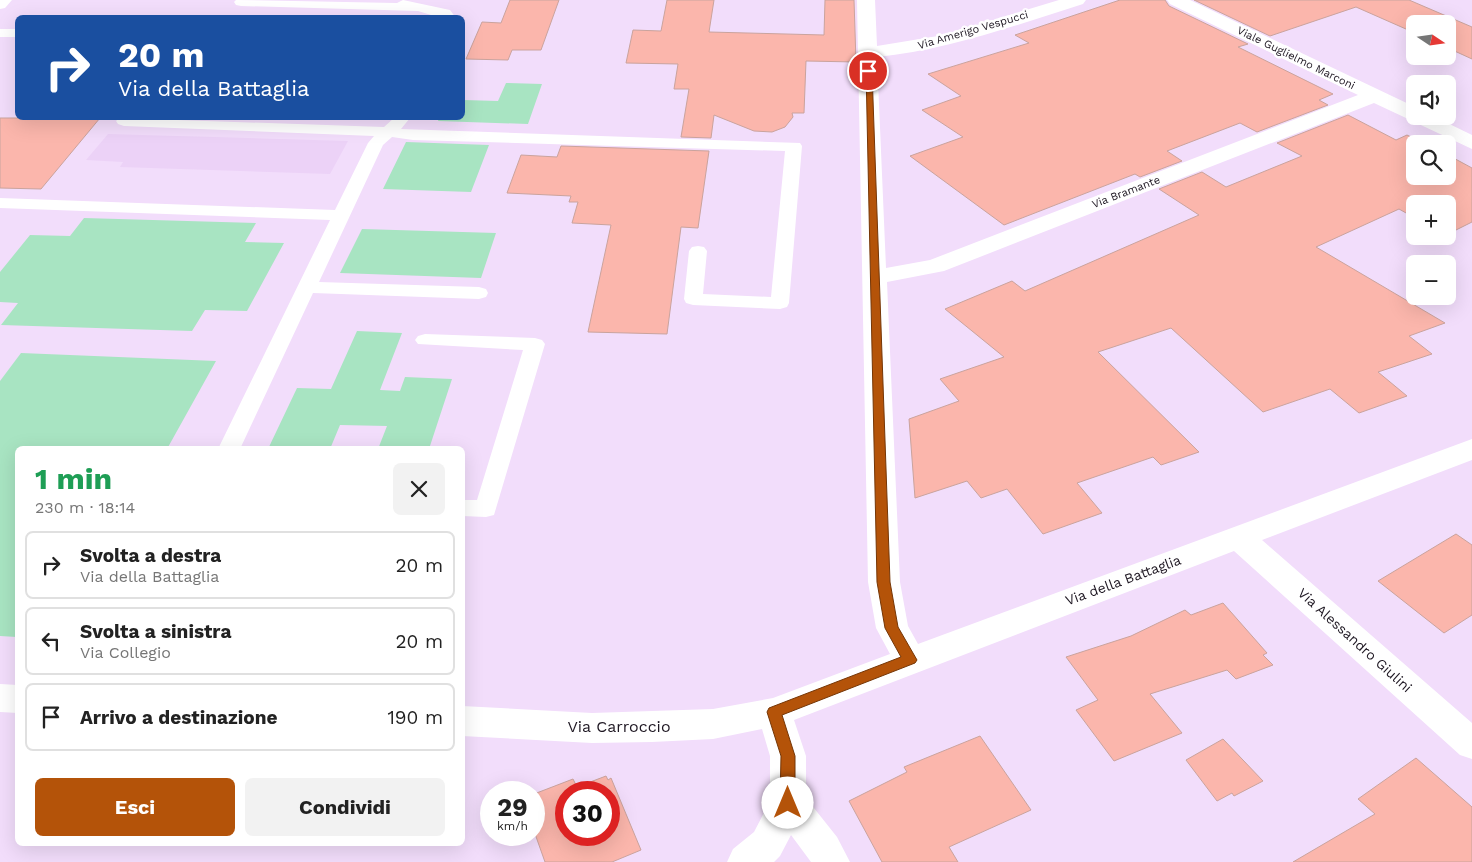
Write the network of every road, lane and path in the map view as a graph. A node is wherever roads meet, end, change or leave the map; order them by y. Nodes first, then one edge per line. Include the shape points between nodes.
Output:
1 (5, 0) edge
2 (242, 0) edge
3 (388, 0) edge
4 (866, 0) edge
5 (1077, 0) edge
6 (1176, 0) edge
7 (0, 5) edge
8 (415, 8) junction
9 (447, 15) edge
10 (0, 33) edge
11 (15, 33) edge
12 (0, 47) edge
13 (15, 47) edge
14 (868, 52) junction
15 (1374, 96) junction
16 (1406, 111) edge
17 (155, 120) edge
18 (401, 120) edge
19 (124, 122) dead end
20 (1435, 125) edge
21 (389, 132) junction
22 (1472, 143) edge
23 (0, 203) edge
24 (342, 215) junction
25 (698, 251) dead end
26 (874, 277) junction
27 (306, 287) junction
28 (479, 293) dead end
29 (424, 340) dead end
30 (230, 446) edge
31 (1472, 449) edge
32 (465, 508) edge
33 (1238, 537) junction
34 (910, 660) junction
35 (0, 698) edge
36 (15, 699) edge
37 (774, 712) junction
38 (465, 721) edge
39 (1472, 744) edge
40 (788, 803) junction
41 (746, 862) edge
42 (831, 862) edge

1 - 7 lane
2 - 8 lane
3 - 8 lane
4 - 14 street
5 - 14 street, Via Amerigo Vespucci via 925,45 897,51
6 - 15 street, Viale Guglielmo Marconi
8 - 9 lane
10 - 11 lane
12 - 13 lane
14 - 26 street
15 - 16 street, Viale Guglielmo Marconi
15 - 26 street, Via Bramante via 936,266
17 - 19 lane
17 - 21 lane
18 - 21 lane
20 - 22 street, Viale Guglielmo Marconi
21 - 24 lane via 376,142
21 - 25 lane via 794,146 780,303 693,299
23 - 24 lane
24 - 27 lane
26 - 34 street via 884,582 892,628
27 - 28 lane
27 - 30 lane
29 - 32 lane via 535,344 486,510
31 - 33 street, Via della Battaglia
33 - 34 street, Via della Battaglia
33 - 39 street, Via Alessandro Giulini
34 - 37 street, Via della Battaglia
35 - 36 street
37 - 38 street, Via Carroccio via 713,724 652,727 592,728
37 - 40 street via 788,756
40 - 41 street via 767,844
40 - 42 street

